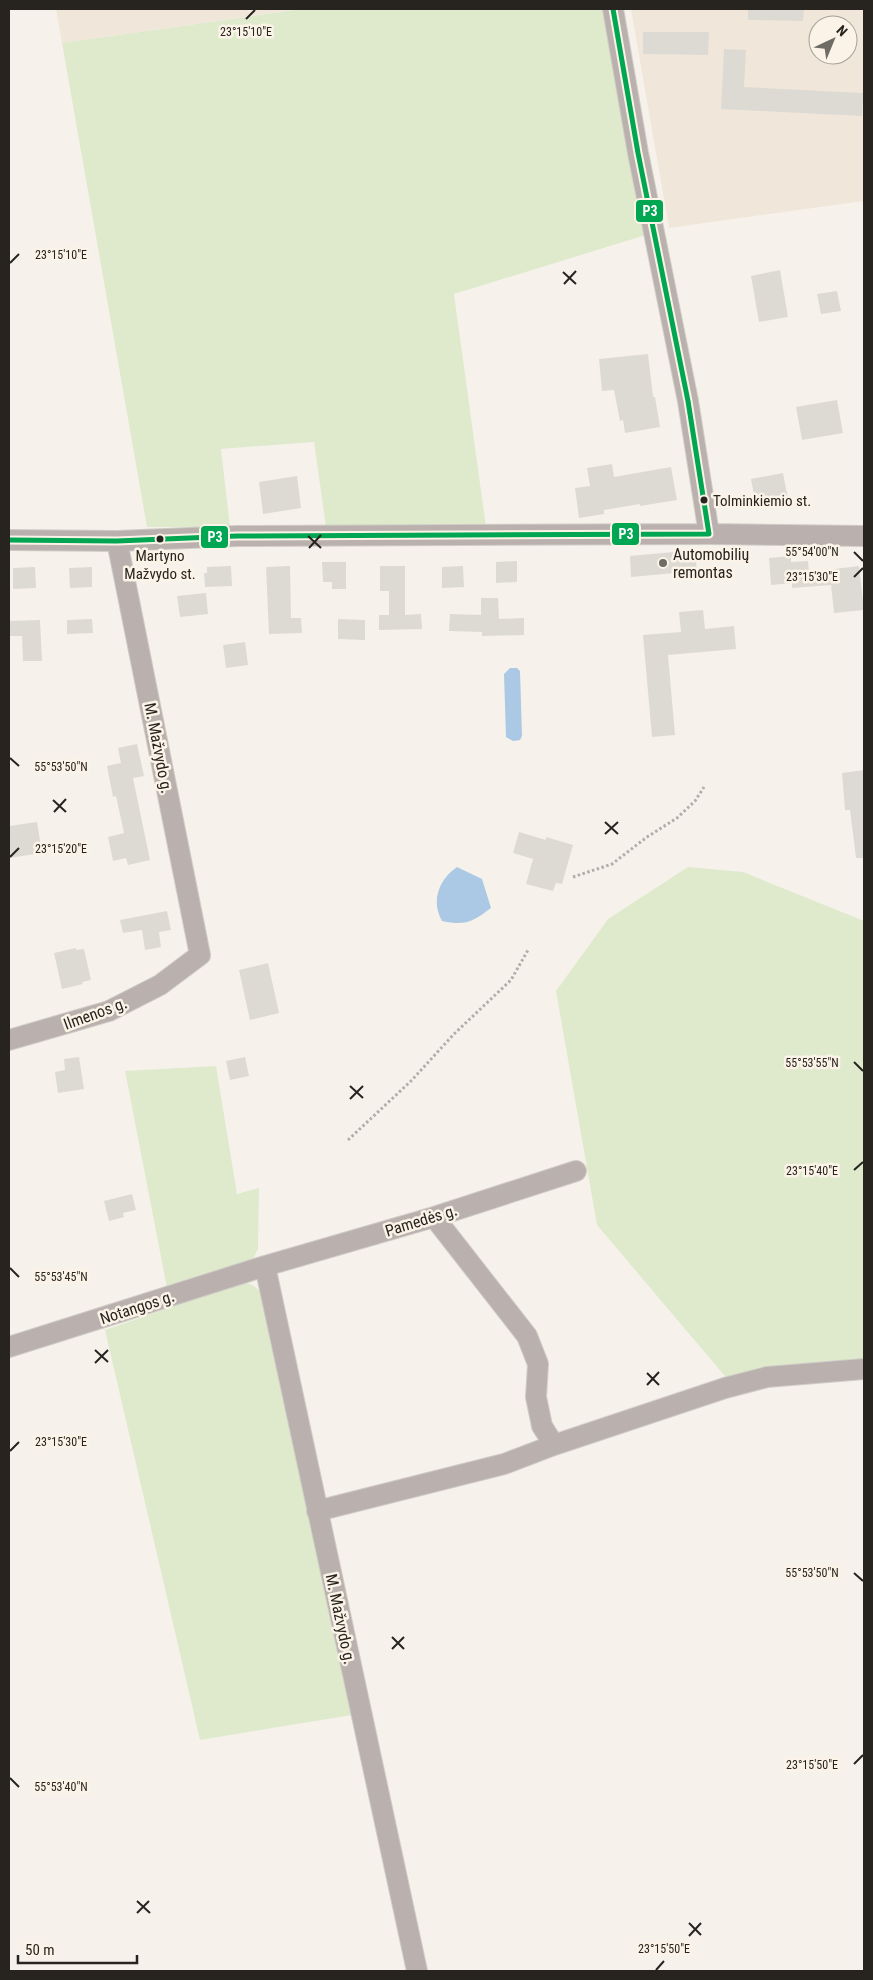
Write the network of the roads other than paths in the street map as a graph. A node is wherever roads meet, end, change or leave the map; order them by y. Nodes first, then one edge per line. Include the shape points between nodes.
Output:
1 (613, 9) edge
2 (709, 534) junction
3 (864, 536) edge
4 (9, 540) edge
5 (118, 541) junction
6 (200, 955) joint
7 (9, 1040) edge
8 (576, 1171) dead end
9 (434, 1217) junction
10 (265, 1266) junction
11 (9, 1347) edge
12 (864, 1369) edge
13 (554, 1445) junction
14 (317, 1511) junction
15 (416, 1971) edge

1 - 2 street via 638,153 688,401
2 - 3 street
2 - 5 street via 237,536
4 - 5 street
5 - 6 street, M. Mažvydo g.
6 - 7 street, Ilmenos g. via 160,985 109,1011
8 - 9 street, Pamedės g.
9 - 10 street, Pamedės g.
9 - 13 street via 527,1336 538,1364 536,1397 542,1426
10 - 11 street, Notangos g.
10 - 14 street, M. Mažvydo g.
12 - 13 street via 767,1377
13 - 14 street via 504,1464
14 - 15 street, M. Mažvydo g.

